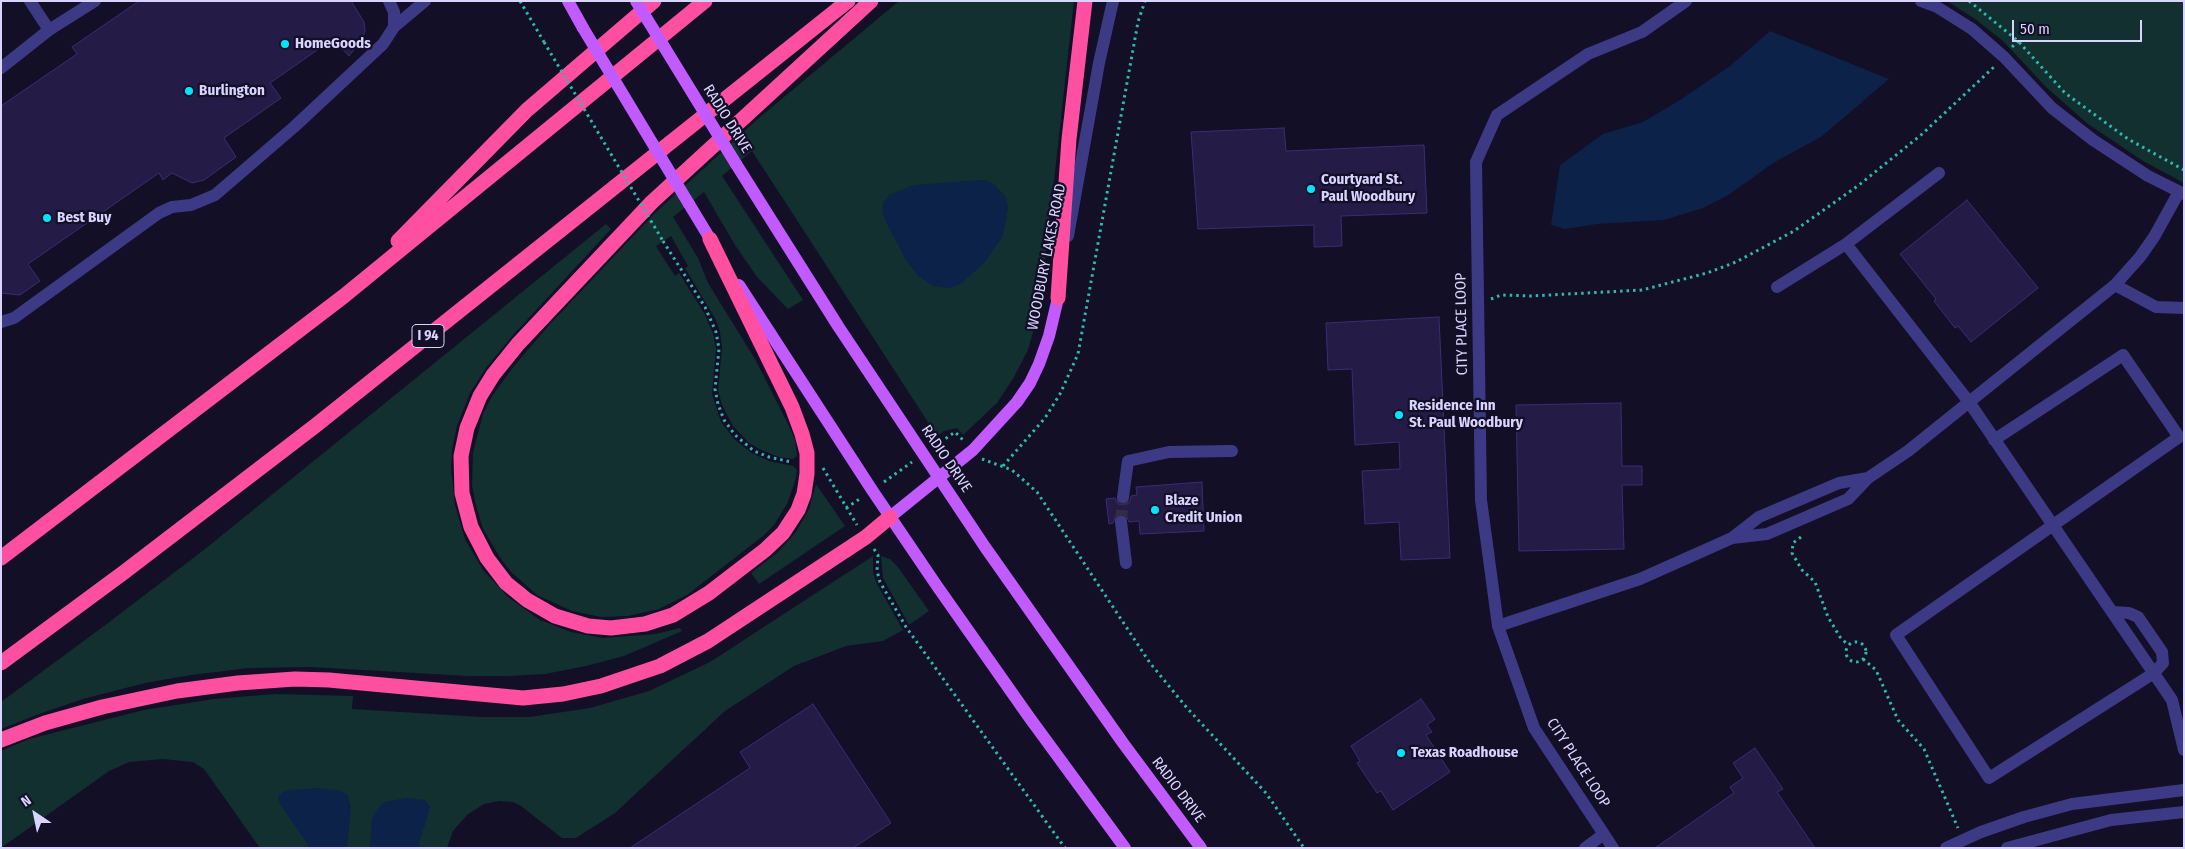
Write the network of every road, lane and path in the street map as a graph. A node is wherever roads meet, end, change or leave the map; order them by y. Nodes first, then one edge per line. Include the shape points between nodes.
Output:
1 (30, 1) edge
2 (95, 1) edge
3 (390, 1) edge
4 (425, 1) edge
5 (520, 1) edge
6 (568, 1) edge
7 (636, 1) edge
8 (654, 1) edge
9 (705, 1) edge
10 (848, 1) edge
11 (871, 1) edge
12 (1085, 1) edge
13 (1113, 1) edge
14 (1145, 1) edge
15 (1686, 1) edge
16 (1921, 1) edge
17 (1969, 1) edge
18 (394, 27) junction
19 (49, 30) junction
20 (2018, 41) junction
21 (2004, 57) junction
22 (1, 68) edge
23 (2184, 170) edge
24 (1940, 174) dead end
25 (2182, 193) edge
26 (710, 239) junction
27 (1846, 244) junction
28 (2115, 285) junction
29 (1777, 287) dead end
30 (344, 296) junction
31 (1058, 298) junction
32 (1478, 304) junction
33 (2184, 308) edge
34 (1, 322) edge
35 (1969, 402) junction
36 (1994, 440) junction
37 (1232, 451) dead end
38 (983, 460) dead end
39 (807, 464) junction
40 (1003, 466) junction
41 (938, 478) junction
42 (1868, 478) junction
43 (1123, 497) tunnel mouth
44 (890, 516) junction
45 (1808, 516) junction
46 (1121, 522) tunnel mouth
47 (2053, 526) junction
48 (866, 536) junction
49 (1732, 538) junction
50 (1, 558) edge
51 (1126, 562) dead end
52 (2112, 612) junction
53 (1498, 626) junction
54 (1848, 644) junction
55 (1863, 659) junction
56 (1, 663) edge
57 (2154, 673) junction
58 (1, 740) edge
59 (2184, 750) edge
60 (2184, 790) edge
61 (2184, 812) edge
62 (1604, 834) junction
63 (1963, 840) junction
64 (1065, 848) edge
65 (1125, 848) edge
66 (1201, 848) edge
67 (1304, 848) edge
68 (1585, 848) edge
69 (1613, 848) edge
70 (1946, 848) edge
71 (2007, 848) edge

1 - 19 street
2 - 19 street
3 - 18 street
4 - 18 street
5 - 39 path, bridge via 705,307 716,332 719,349 715,389 726,423 742,441 760,454
6 - 26 main road, bridge
7 - 41 main road, RADIO DRIVE, bridge via 838,326
8 - 30 highway via 527,110
9 - 30 highway
10 - 56 highway, I 94 via 301,437
11 - 39 highway via 658,196 518,344 488,382 473,410 460,471 463,500 471,527 483,552 506,582 527,600 555,616 588,626 618,628 651,623 680,612 766,550 798,510 804,494
12 - 31 highway via 1069,139
13 - 31 street, WOODBURY LAKES ROAD via 1098,63
14 - 40 path via 1138,22 1078,354 1045,418
15 - 32 street, CITY PLACE LOOP via 1642,32 1588,54 1497,115 1476,162
16 - 21 street via 1972,29
17 - 20 path
18 - 34 street via 383,44 215,195 160,213 14,318
19 - 22 street
20 - 21 path
20 - 23 path via 2065,93 2128,139
21 - 25 street via 2052,108 2093,140 2148,176
21 - 32 path via 1921,134 1859,185 1794,231 1736,262 1642,290 1501,295
24 - 27 street
25 - 28 street via 2140,257
26 - 39 highway via 797,419
26 - 44 main road
27 - 29 street
27 - 35 street
28 - 33 street via 2156,307
28 - 35 street
30 - 50 highway
31 - 41 main road, WOODBURY LAKES ROAD via 1047,344 1025,392 987,437
32 - 53 street, CITY PLACE LOOP via 1480,500
35 - 36 street
35 - 42 street
36 - 47 street
36 - 47 street via 2123,355 2179,437
37 - 43 street via 1169,452 1128,461
38 - 40 path
39 - 48 path via 821,465
40 - 67 path via 1036,492 1150,663 1266,793
41 - 44 main road, WOODBURY LAKES ROAD
41 - 66 main road, RADIO DRIVE via 1075,676
42 - 45 street via 1848,499
42 - 49 street via 1839,483 1759,517
44 - 48 highway
44 - 65 main road via 996,671
45 - 49 street via 1767,534
45 - 54 path via 1803,535 1793,542 1792,553 1802,570 1816,582 1828,617
46 - 51 street
47 - 52 street
47 - 57 street via 1896,635 1989,778
48 - 58 highway via 700,646 641,673 588,689 523,698 337,680 245,682 118,703 58,719
48 - 64 path via 878,555 877,571 882,586 906,627
49 - 53 street via 1640,579
52 - 57 street
52 - 57 street via 2129,612 2138,617 2149,632 2163,656 2163,663
53 - 62 street, CITY PLACE LOOP via 1534,728
54 - 55 path via 1861,642 1866,650
54 - 55 path via 1845,653 1850,661
55 - 63 path via 1876,670 1898,720 1924,749
57 - 59 street via 2172,700
60 - 63 street via 2072,804 2024,816
61 - 71 street via 2112,820
62 - 68 street
62 - 69 street, CITY PLACE LOOP
63 - 70 street

